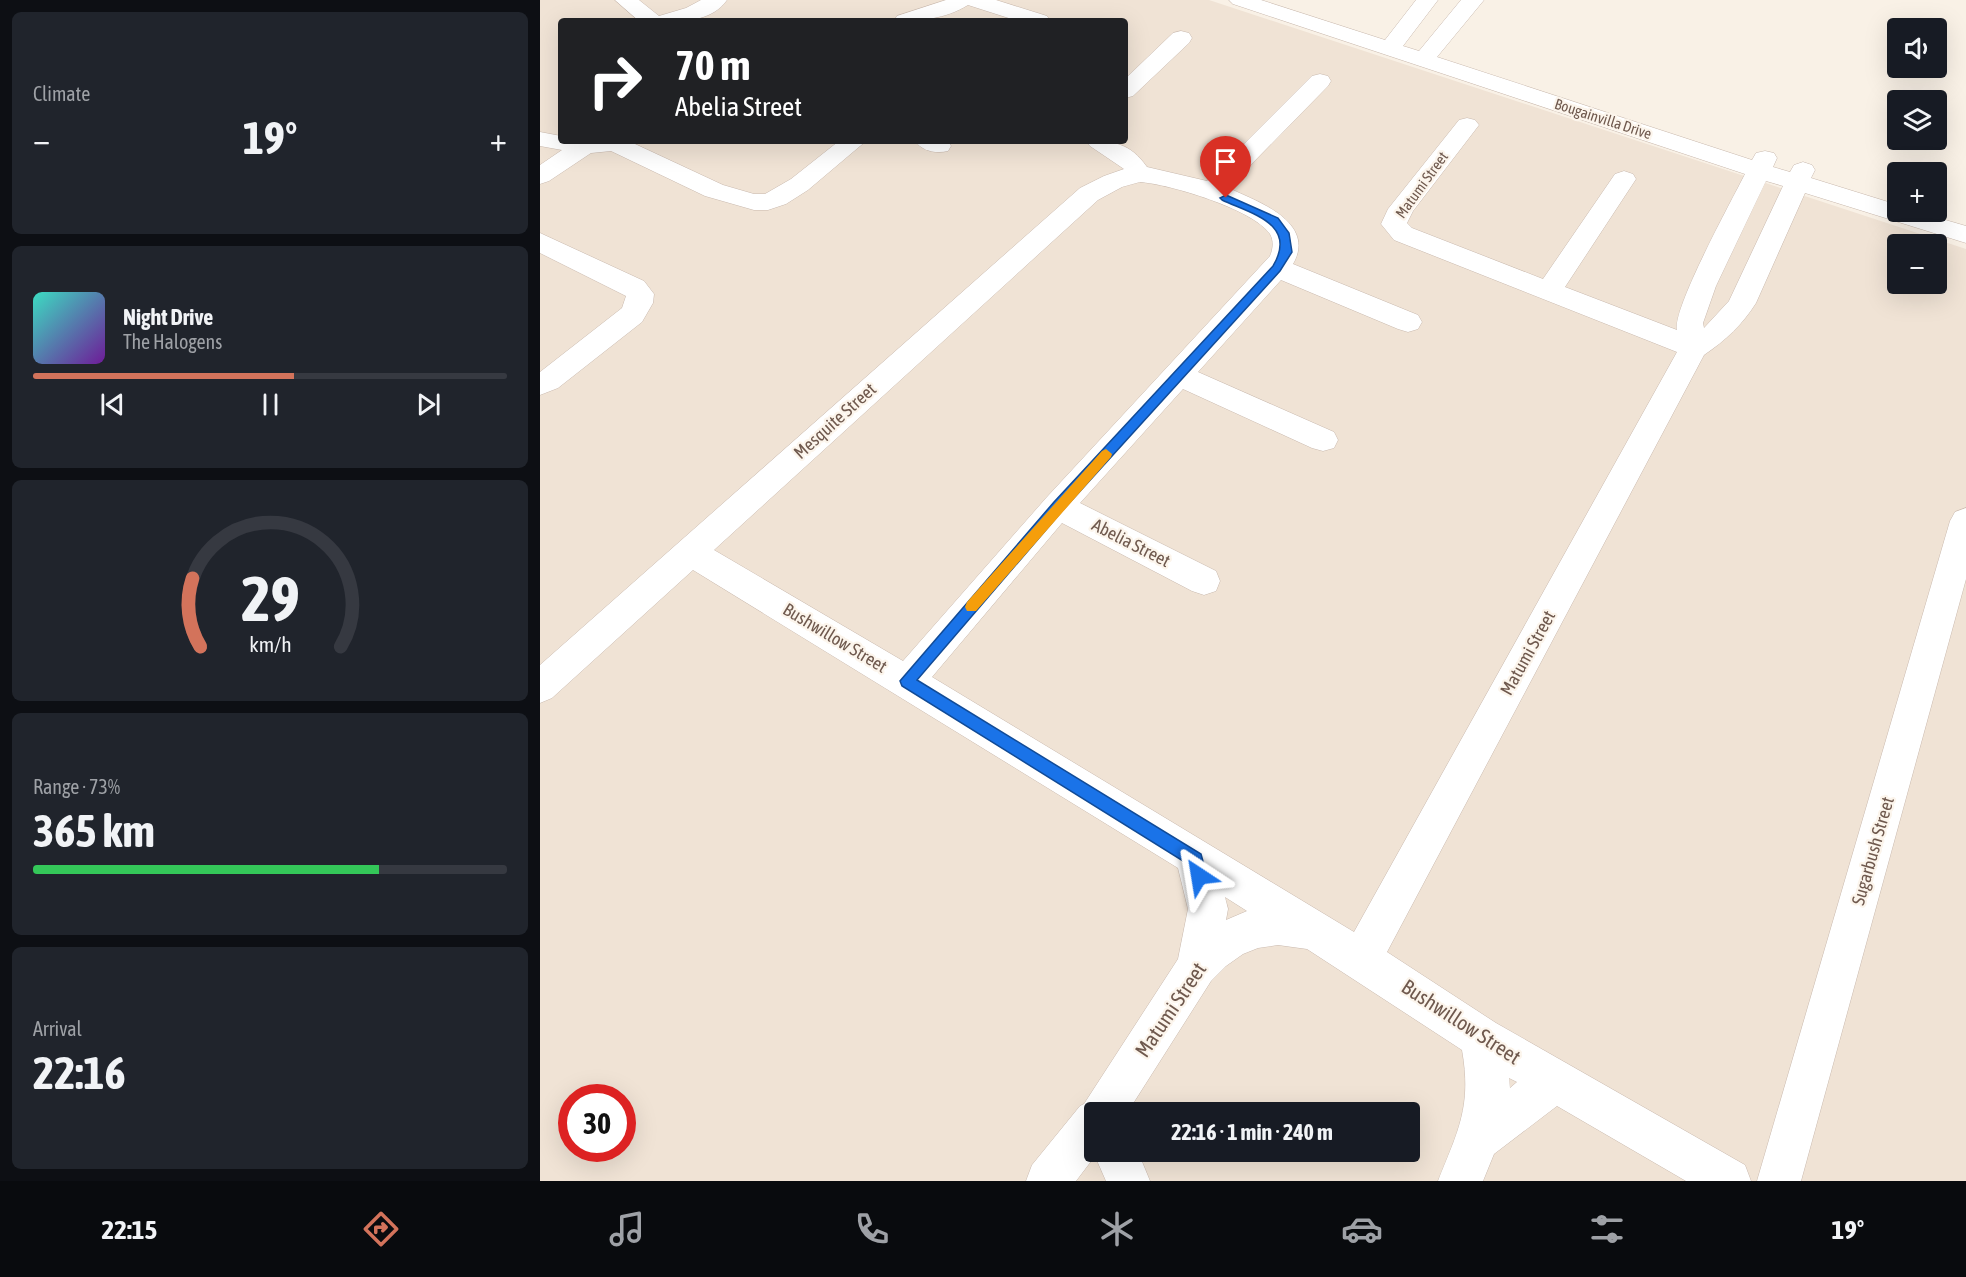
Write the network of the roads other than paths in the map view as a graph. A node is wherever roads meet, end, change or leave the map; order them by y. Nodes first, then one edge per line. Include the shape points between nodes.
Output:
1 (626, 0) edge
2 (716, 0) edge
3 (961, 0) edge
4 (975, 0) edge
5 (1240, 0) edge
6 (1281, 0) edge
7 (1427, 0) edge
8 (1473, 0) edge
9 (647, 18) edge
10 (676, 18) edge
11 (914, 18) edge
12 (1030, 18) edge
13 (1181, 38) dead end
14 (1394, 44) junction
15 (1428, 55) junction
16 (1320, 81) dead end
17 (1128, 88) edge
18 (1467, 125) dead end
19 (540, 140) edge
20 (558, 143) edge
21 (565, 144) edge
22 (614, 144) edge
23 (624, 144) edge
24 (850, 144) edge
25 (1103, 144) edge
26 (584, 147) junction
27 (1763, 164) junction
28 (1140, 174) junction
29 (540, 176) edge
30 (1800, 176) junction
31 (1624, 179) dead end
32 (1210, 192) junction
33 (1887, 197) edge
34 (1947, 216) edge
35 (1966, 222) edge
36 (1966, 235) edge
37 (540, 242) edge
38 (1276, 268) junction
39 (1549, 291) junction
40 (1408, 322) dead end
41 (1694, 348) junction
42 (1179, 375) junction
43 (540, 384) edge
44 (1323, 440) dead end
45 (1058, 506) junction
46 (1966, 521) edge
47 (689, 551) junction
48 (1204, 581) dead end
49 (907, 681) junction
50 (540, 687) edge
51 (1195, 859) junction
52 (1312, 930) junction
53 (1361, 959) junction
54 (1197, 967) junction
55 (1481, 1038) junction
56 (1554, 1081) junction
57 (1111, 1102) edge
58 (1084, 1137) edge
59 (1479, 1138) junction
60 (1120, 1162) edge
61 (1048, 1181) edge
62 (1128, 1181) edge
63 (1460, 1181) edge
64 (1729, 1181) edge
65 (1779, 1181) edge

1 - 9 street
2 - 10 street
3 - 11 street
4 - 12 street
5 - 14 street, Bougainvilla Drive
6 - 14 street, Bougainvilla Drive
7 - 14 street
8 - 15 street
13 - 17 street
14 - 15 street, Bougainvilla Drive
15 - 27 street, Bougainvilla Drive
16 - 32 street
18 - 39 street, Matumi Street via 1401,209 1394,224 1403,234
19 - 20 street
21 - 26 street
22 - 26 street
23 - 24 street via 725,195 768,202 785,194
25 - 28 street via 1131,161
26 - 29 street
27 - 30 street, Bougainvilla Drive
27 - 41 street via 1689,323
28 - 32 street via 1162,176
28 - 47 street, Mesquite Street via 1105,184 1089,194
30 - 33 street, Bougainvilla Drive
30 - 36 street, Bougainvilla Drive
30 - 41 street, Matumi Street via 1733,318
31 - 39 street
32 - 38 street via 1274,221 1284,233 1287,252
34 - 35 street
37 - 43 street via 640,294 632,315
38 - 40 street
38 - 42 street
39 - 41 street, Matumi Street
41 - 53 street, Matumi Street
42 - 44 street
42 - 45 street
45 - 48 street, Abelia Street
45 - 49 street
46 - 65 street, Sugarbush Street
47 - 49 street, Bushwillow Street
47 - 50 street, Mesquite Street
49 - 51 street, Bushwillow Street
51 - 52 street, Bushwillow Street
51 - 54 street via 1208,909
52 - 53 street, Bushwillow Street
52 - 54 street, Matumi Street via 1270,925 1244,932 1213,949
53 - 55 street, Bushwillow Street
54 - 57 street, Matumi Street
55 - 56 street, Bushwillow Street
55 - 59 street via 1489,1090
56 - 59 street
56 - 64 street, Bushwillow Street
58 - 61 street, Matumi Street
59 - 63 street
60 - 62 street

